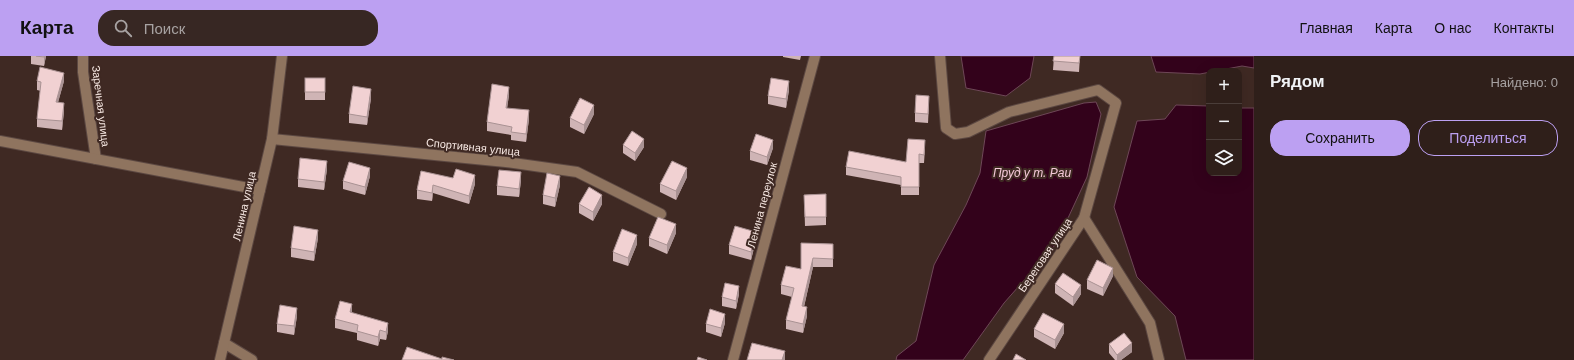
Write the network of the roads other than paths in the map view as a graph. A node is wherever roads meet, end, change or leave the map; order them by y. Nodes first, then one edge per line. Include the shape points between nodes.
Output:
1 (83, 56) edge
2 (282, 56) edge
3 (815, 56) edge
4 (940, 56) edge
5 (272, 139) junction
6 (0, 141) edge
7 (96, 159) junction
8 (260, 190) junction
9 (661, 214) dead end
10 (1084, 218) junction
11 (224, 343) junction
12 (220, 360) edge
13 (252, 360) edge
14 (733, 360) edge
15 (989, 360) edge
16 (1159, 360) edge

1 - 7 street, Заречная улица via 83,72
2 - 5 street, Ленина улица
3 - 14 street, Ленина переулок
4 - 10 street via 946,128 955,134 968,132 1009,112 1098,90 1116,103
5 - 8 street, Ленина улица
5 - 9 street, Спортивная улица via 506,162 577,172
6 - 7 street
7 - 8 street
8 - 11 street, Ленина улица
10 - 15 street, Береговая улица
10 - 16 street, Береговая улица via 1150,323
11 - 12 street, Ленина улица
11 - 13 street

